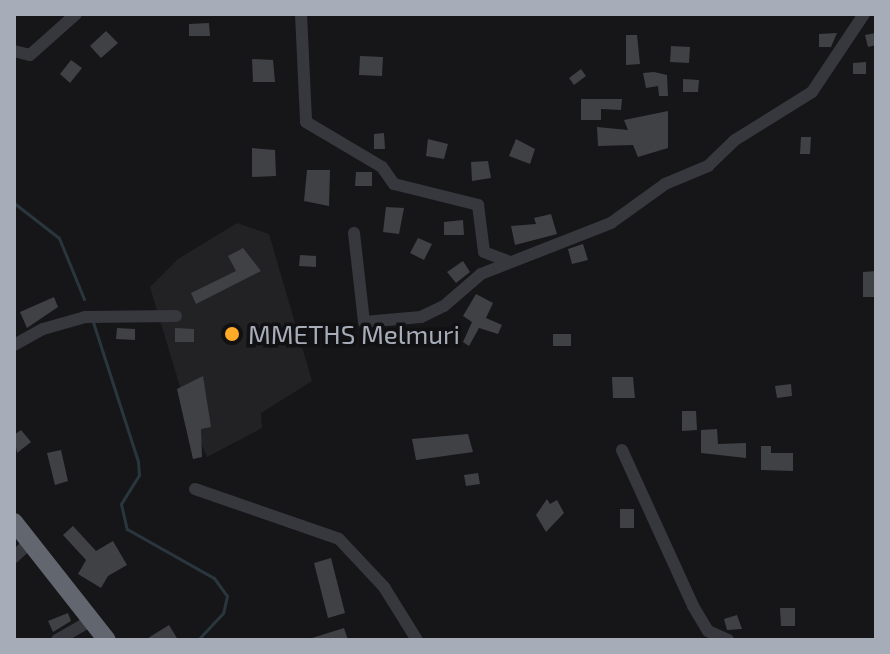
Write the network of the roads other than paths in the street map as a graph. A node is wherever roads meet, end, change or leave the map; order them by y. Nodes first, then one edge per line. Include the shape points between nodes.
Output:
1 (76, 14) edge
2 (301, 14) edge
3 (864, 14) edge
4 (14, 51) edge
5 (354, 233) dead end
6 (508, 261) junction
7 (176, 316) dead end
8 (14, 345) edge
9 (622, 450) dead end
10 (195, 489) dead end
11 (14, 522) edge
12 (30, 542) junction
13 (14, 557) edge
14 (91, 620) junction
15 (57, 640) edge
16 (107, 640) edge
17 (417, 640) edge
18 (728, 640) edge

1 - 4 street via 30,55
2 - 6 street via 306,122 382,167 394,184 478,205 484,252
3 - 6 street via 812,92 735,140 708,166 665,184 611,223
5 - 6 street via 364,322 421,317
7 - 8 street via 91,317 43,329
9 - 18 street via 700,618 708,631
10 - 17 street via 339,539 384,587
11 - 12 highway
12 - 13 street
12 - 14 highway
14 - 15 street
14 - 16 highway

